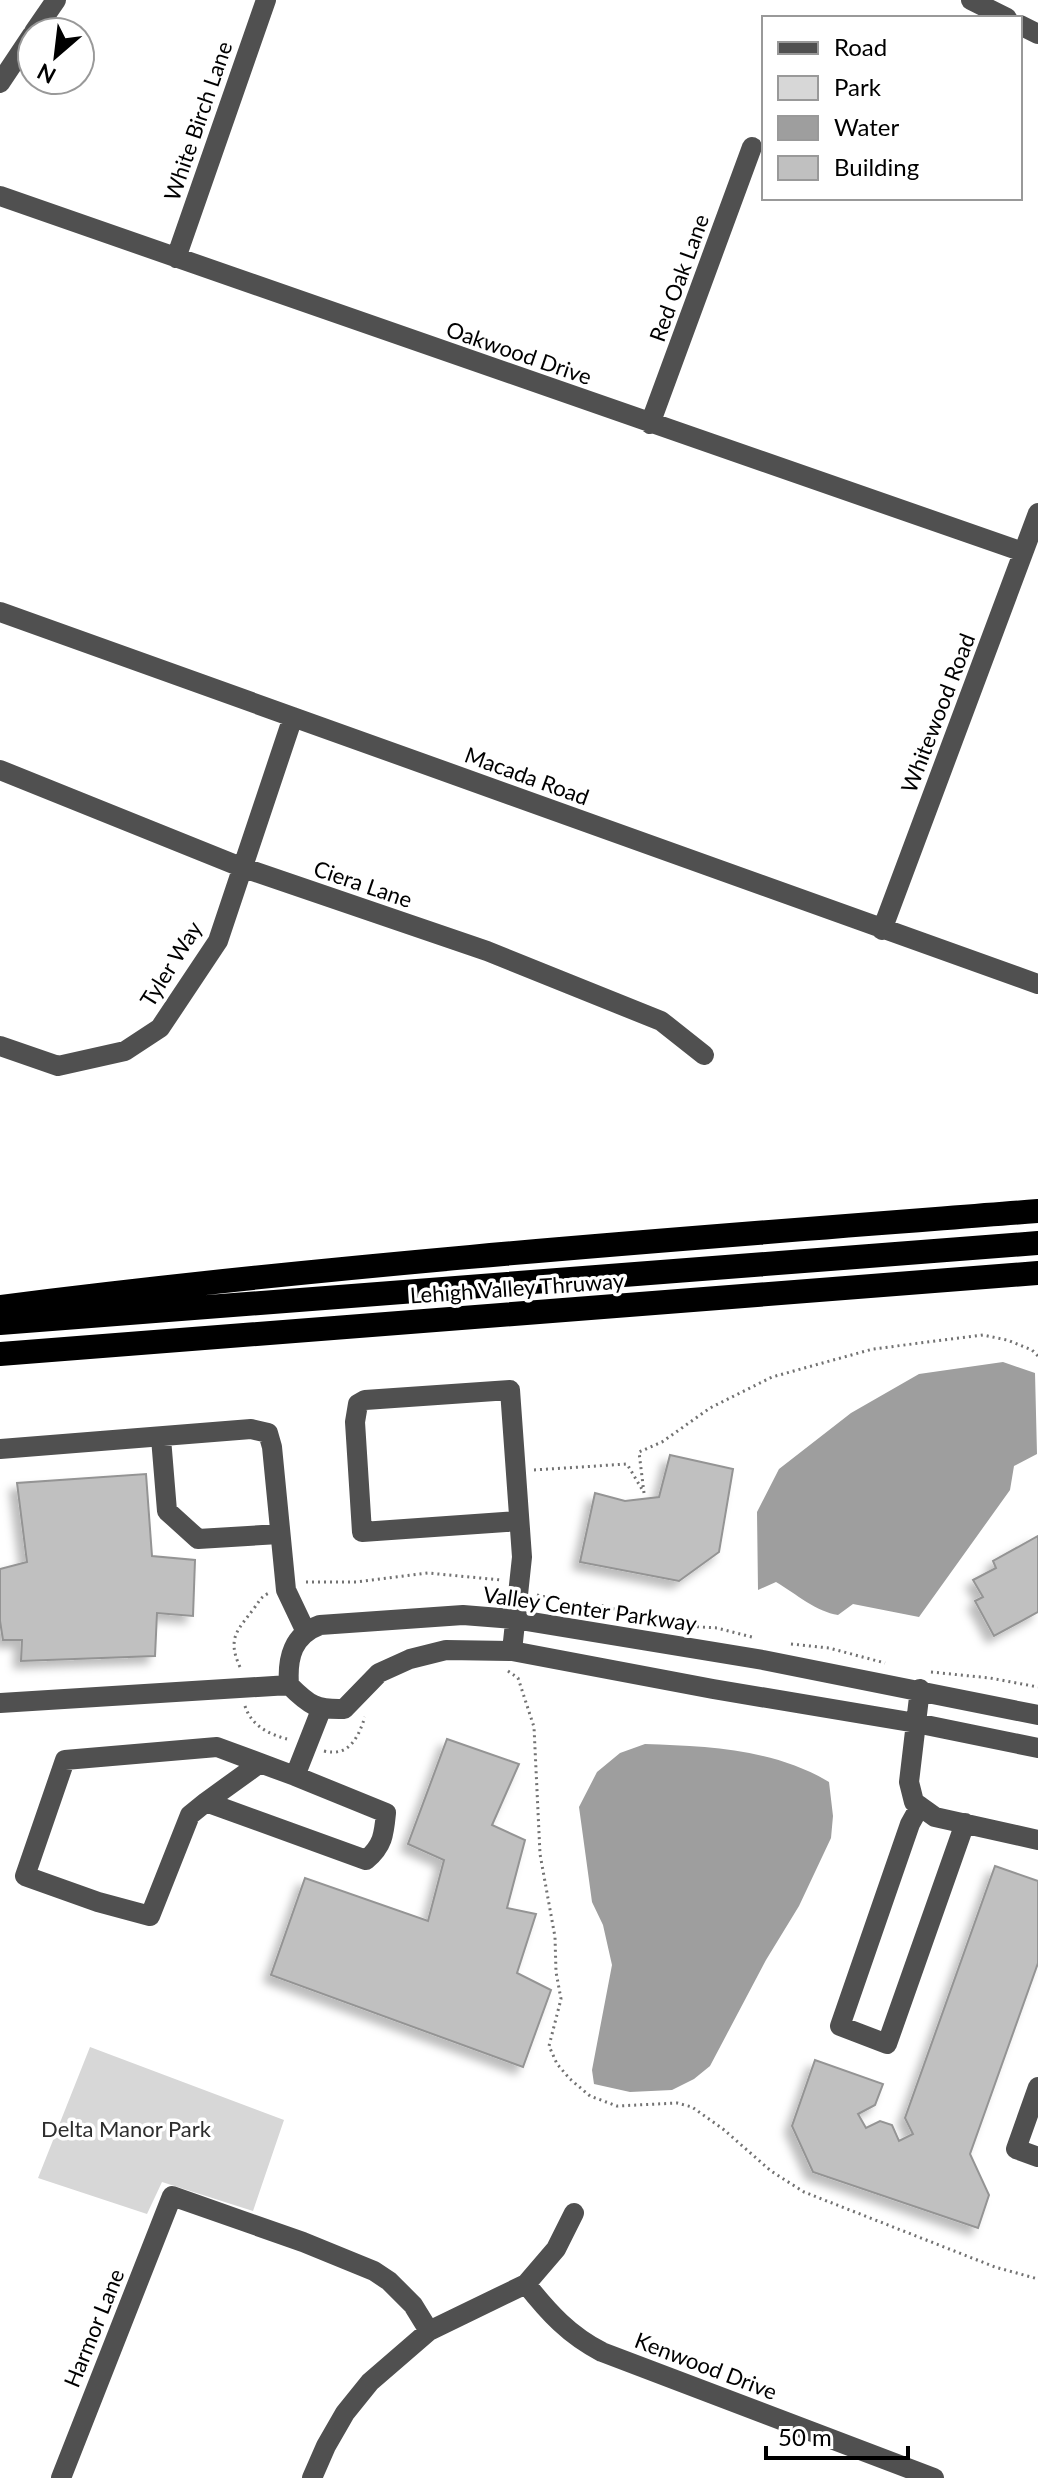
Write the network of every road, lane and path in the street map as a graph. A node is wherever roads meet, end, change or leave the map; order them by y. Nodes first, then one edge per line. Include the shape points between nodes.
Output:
1 (266, 0) edge
2 (971, 0) edge
3 (1003, 16) edge
4 (16, 59) edge
5 (0, 83) edge
6 (752, 147) dead end
7 (0, 196) edge
8 (176, 258) junction
9 (650, 424) junction
10 (1038, 513) edge
11 (1023, 552) junction
12 (0, 612) edge
13 (293, 717) junction
14 (0, 770) edge
15 (241, 867) junction
16 (882, 930) junction
17 (1038, 984) edge
18 (0, 1046) edge
19 (704, 1055) dead end
20 (1035, 1211) edge
21 (1038, 1243) edge
22 (1038, 1273) edge
23 (0, 1307) edge
24 (0, 1323) edge
25 (0, 1354) edge
26 (1038, 1356) edge
27 (161, 1438) junction
28 (0, 1449) edge
29 (514, 1472) junction
30 (519, 1521) junction
31 (279, 1534) junction
32 (286, 1590) junction
33 (518, 1590) junction
34 (514, 1619) junction
35 (669, 1624) dead end
36 (684, 1626) dead end
37 (305, 1630) junction
38 (761, 1641) dead end
39 (778, 1644) dead end
40 (512, 1651) junction
41 (887, 1663) dead end
42 (496, 1668) dead end
43 (921, 1680) junction
44 (289, 1685) junction
45 (243, 1687) junction
46 (1038, 1687) edge
47 (0, 1703) edge
48 (321, 1710) junction
49 (366, 1715) dead end
50 (1038, 1715) edge
51 (916, 1723) junction
52 (307, 1745) junction
53 (1038, 1748) edge
54 (260, 1763) junction
55 (295, 1776) junction
56 (206, 1802) junction
57 (920, 1806) junction
58 (965, 1823) junction
59 (1038, 1840) edge
60 (1038, 2087) edge
61 (1038, 2157) edge
62 (574, 2213) dead end
63 (1038, 2279) edge
64 (526, 2284) junction
65 (429, 2331) junction
66 (61, 2478) edge
67 (312, 2478) edge
68 (934, 2478) edge

1 - 8 street, White Birch Lane
2 - 3 street
4 - 5 street
6 - 9 street, Red Oak Lane
7 - 8 street, Oakwood Drive
8 - 9 street, Oakwood Drive
9 - 11 street, Oakwood Drive
10 - 11 street, Whitewood Road
11 - 16 street, Whitewood Road
12 - 13 street, Macada Road
13 - 15 street, Tyler Way
13 - 16 street, Macada Road
14 - 15 street, Ciera Lane
15 - 18 street, Tyler Way via 218,941 160,1028 125,1051 58,1066
15 - 19 street, Ciera Lane via 487,951 661,1021
16 - 17 street, Macada Road
20 - 23 highway via 514,1251
21 - 24 highway, Lehigh Valley Thruway
22 - 25 highway, Lehigh Valley Thruway
26 - 29 path via 983,1335 873,1349 772,1377 639,1452 644,1493 627,1464
27 - 28 street
27 - 31 street via 167,1511 198,1539
27 - 31 street via 251,1429 268,1433
29 - 30 street
29 - 30 street via 510,1390 358,1404 362,1532
30 - 33 street
31 - 32 street
32 - 33 path via 303,1582 428,1573 503,1581
32 - 37 street
32 - 45 path via 260,1598 235,1634
33 - 34 street
33 - 35 path
34 - 37 street, Valley Center Parkway via 401,1618
34 - 40 street
34 - 43 street, Valley Center Parkway
36 - 38 path via 731,1630
37 - 44 street via 291,1651
39 - 41 path via 829,1648
40 - 48 street via 446,1650 410,1659 379,1673 344,1709
40 - 51 street
42 - 63 path via 518,1678 534,1727 540,1854 561,1999 549,2046 557,2064 590,2096 617,2106 692,2107 804,2192
43 - 46 path via 958,1674
43 - 50 street, Valley Center Parkway via 940,1696
43 - 51 street
44 - 45 street
44 - 48 street
45 - 47 street
45 - 52 path via 253,1722
48 - 52 street
49 - 52 path via 359,1736 344,1749 332,1753
51 - 53 street
51 - 57 street via 909,1782
52 - 55 street
54 - 55 street
54 - 56 street
54 - 56 street via 217,1747 65,1760 25,1876 150,1916 190,1815
55 - 56 street via 386,1813 378,1850 366,1860
57 - 58 street via 935,1817
57 - 58 street via 840,2026 887,2044
58 - 59 street
60 - 61 street via 1016,2149
62 - 64 street via 556,2249
64 - 65 street
64 - 68 street, Kenwood Drive via 553,2318 602,2352
65 - 66 street, Harmor Lane via 413,2305 374,2271 172,2196
65 - 67 street via 370,2382 345,2413

